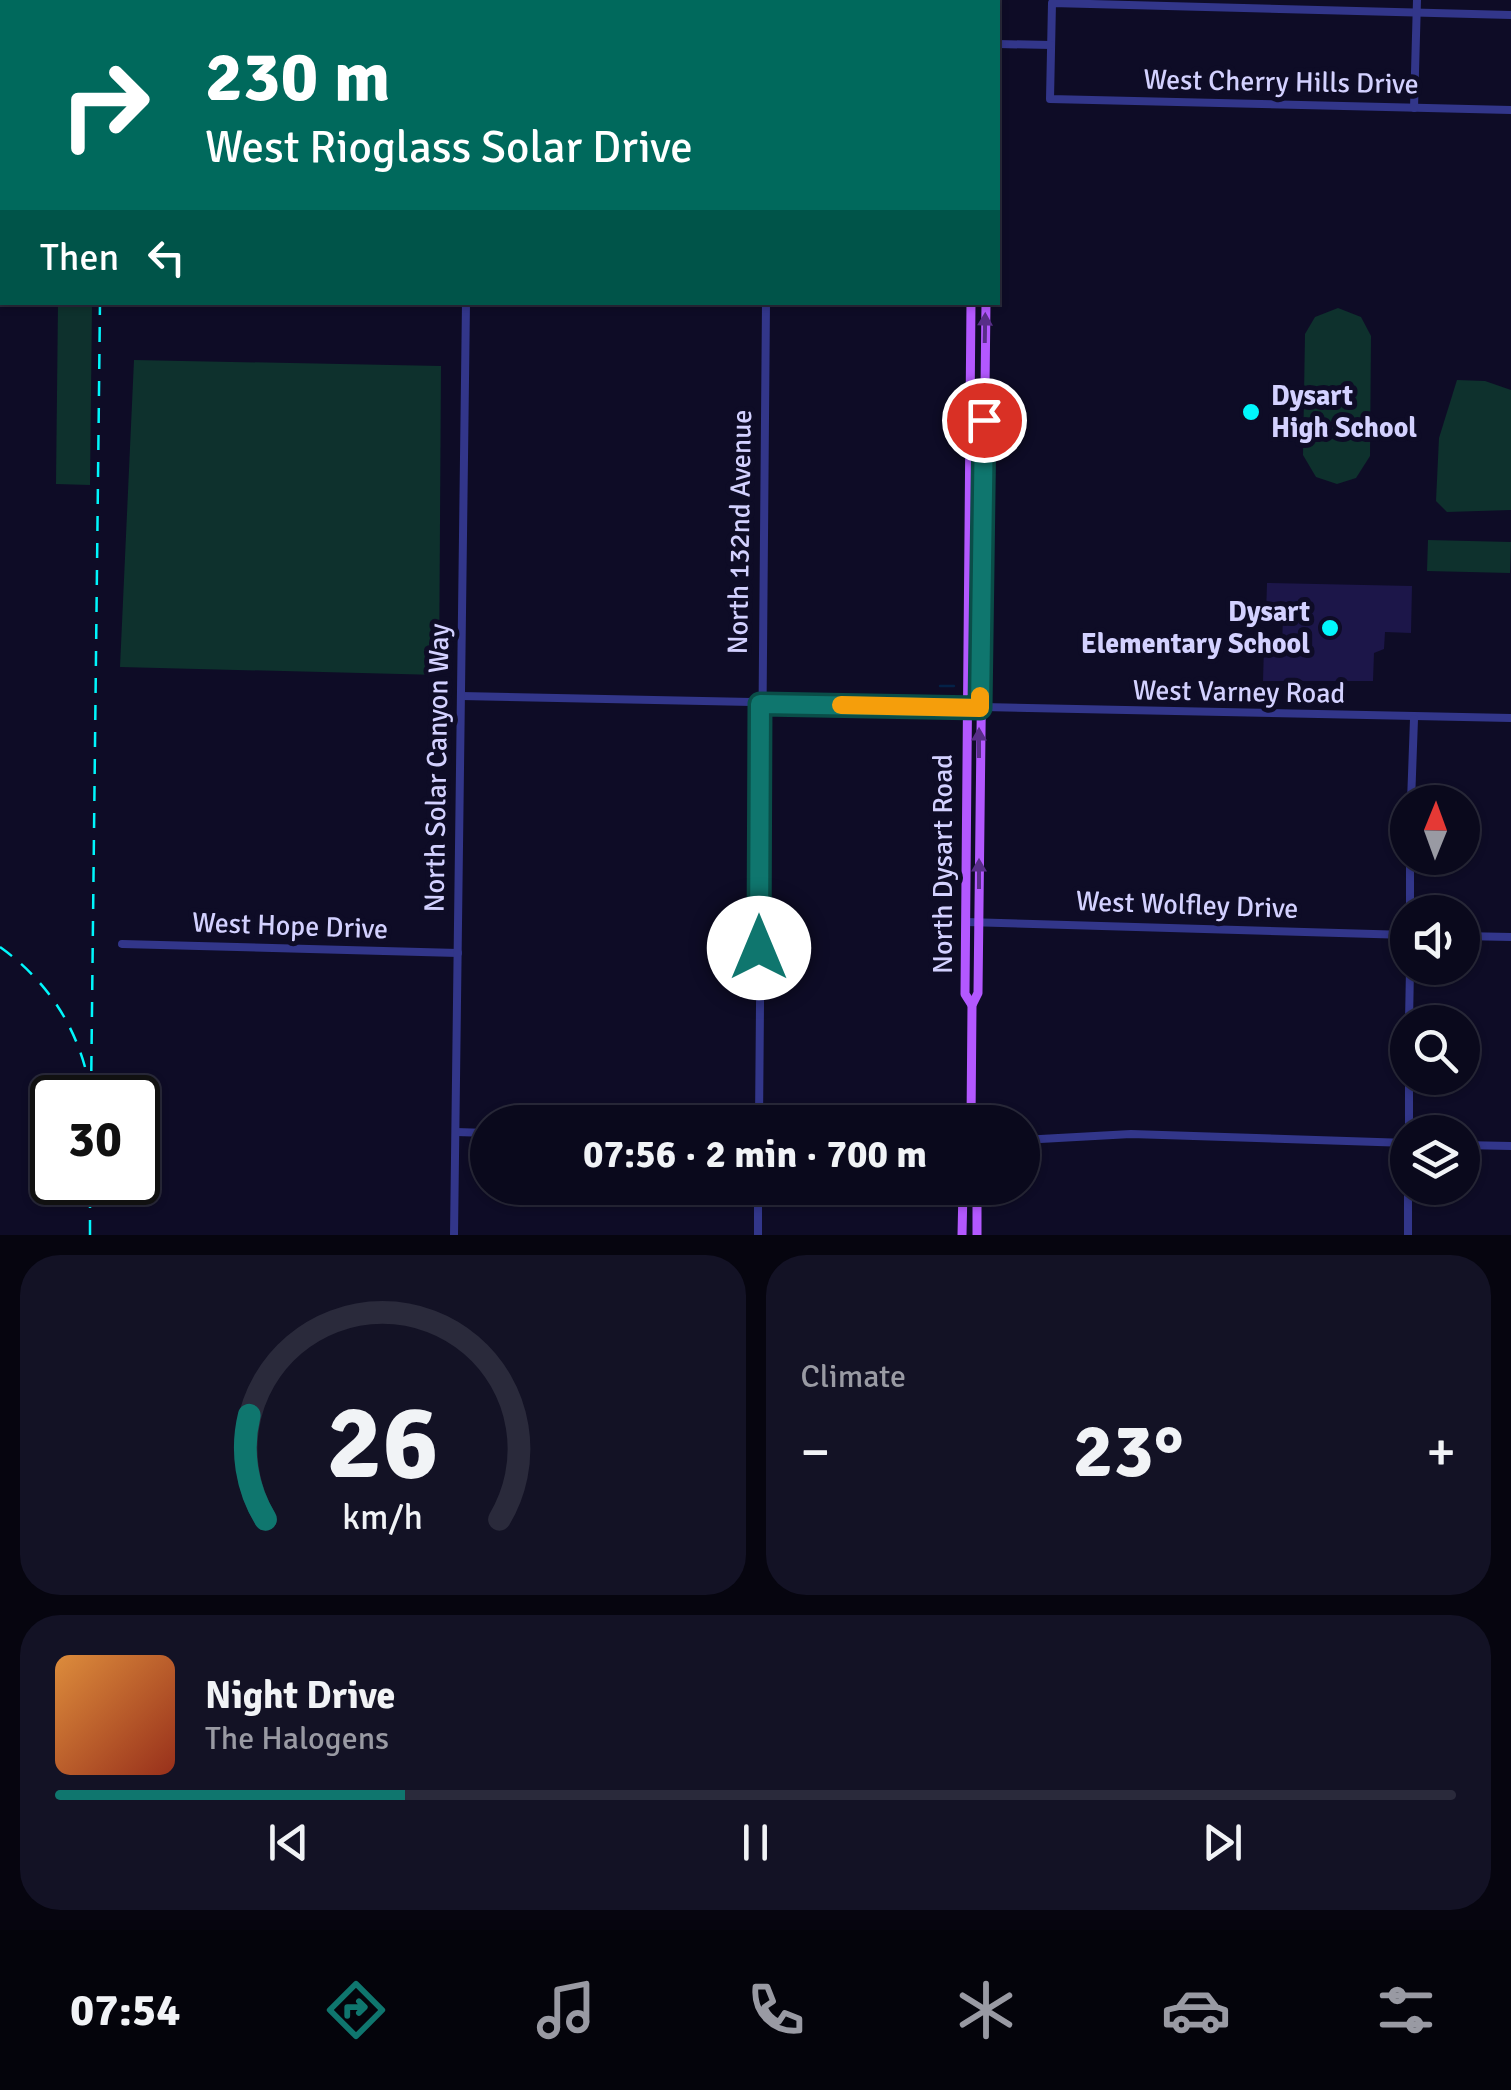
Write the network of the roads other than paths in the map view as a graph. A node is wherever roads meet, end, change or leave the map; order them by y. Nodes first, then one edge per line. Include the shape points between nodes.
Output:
1 (1361, 0) edge
2 (1417, 0) edge
3 (1147, 3) edge
4 (1361, 11) junction
5 (1416, 12) junction
6 (1511, 14) edge
7 (1000, 44) edge
8 (1052, 45) junction
9 (1414, 108) junction
10 (1511, 110) edge
11 (466, 305) edge
12 (766, 305) edge
13 (972, 305) edge
14 (986, 305) edge
15 (461, 696) junction
16 (760, 704) junction
17 (967, 708) junction
18 (980, 708) junction
19 (1511, 718) edge
20 (1414, 719) junction
21 (1412, 785) edge
22 (966, 922) junction
23 (978, 922) junction
24 (1390, 934) edge
25 (1480, 937) edge
26 (1511, 938) edge
27 (122, 944) dead end
28 (458, 954) junction
29 (972, 1005) junction
30 (758, 1105) edge
31 (971, 1105) edge
32 (456, 1132) junction
33 (470, 1132) edge
34 (1040, 1139) edge
35 (1390, 1142) edge
36 (1480, 1145) edge
37 (1511, 1146) edge
38 (758, 1205) edge
39 (962, 1205) edge
40 (977, 1205) edge
41 (1408, 1205) edge
42 (454, 1235) edge
43 (758, 1235) edge
44 (962, 1235) edge
45 (977, 1235) edge
46 (1408, 1235) edge

1 - 4 street
2 - 5 street
3 - 4 street
3 - 8 street via 1052,3
4 - 5 street
5 - 6 street
5 - 9 street
7 - 8 street
8 - 9 street, West Cherry Hills Drive via 1050,99
9 - 10 street, West Cherry Hills Drive
11 - 15 street, North Solar Canyon Way
12 - 16 street, North 132nd Avenue
13 - 17 main road, North Dysart Road
18 -> 14 main road, North Dysart Road
15 - 16 street, West Varney Road
15 - 28 street, North Solar Canyon Way
16 - 17 street, West Varney Road
16 - 30 street, North 132nd Avenue
17 - 18 street, West Varney Road
17 - 22 main road, North Dysart Road
18 - 20 street, West Varney Road
23 -> 18 main road, North Dysart Road
19 - 20 street, West Varney Road
20 - 21 street
22 - 23 street, West Wolfley Drive
22 - 29 main road, North Dysart Road via 965,994
23 - 24 street, West Wolfley Drive
23 - 29 main road, North Dysart Road via 978,993
25 - 26 street
27 - 28 street, West Hope Drive
28 - 32 street, North Solar Canyon Way
29 - 31 main road, North Dysart Road
32 - 33 street
32 - 42 street, North Solar Canyon Way
34 - 35 street via 1131,1134
36 - 37 street
38 - 43 street
39 - 44 main road
40 - 45 main road
41 - 46 street

